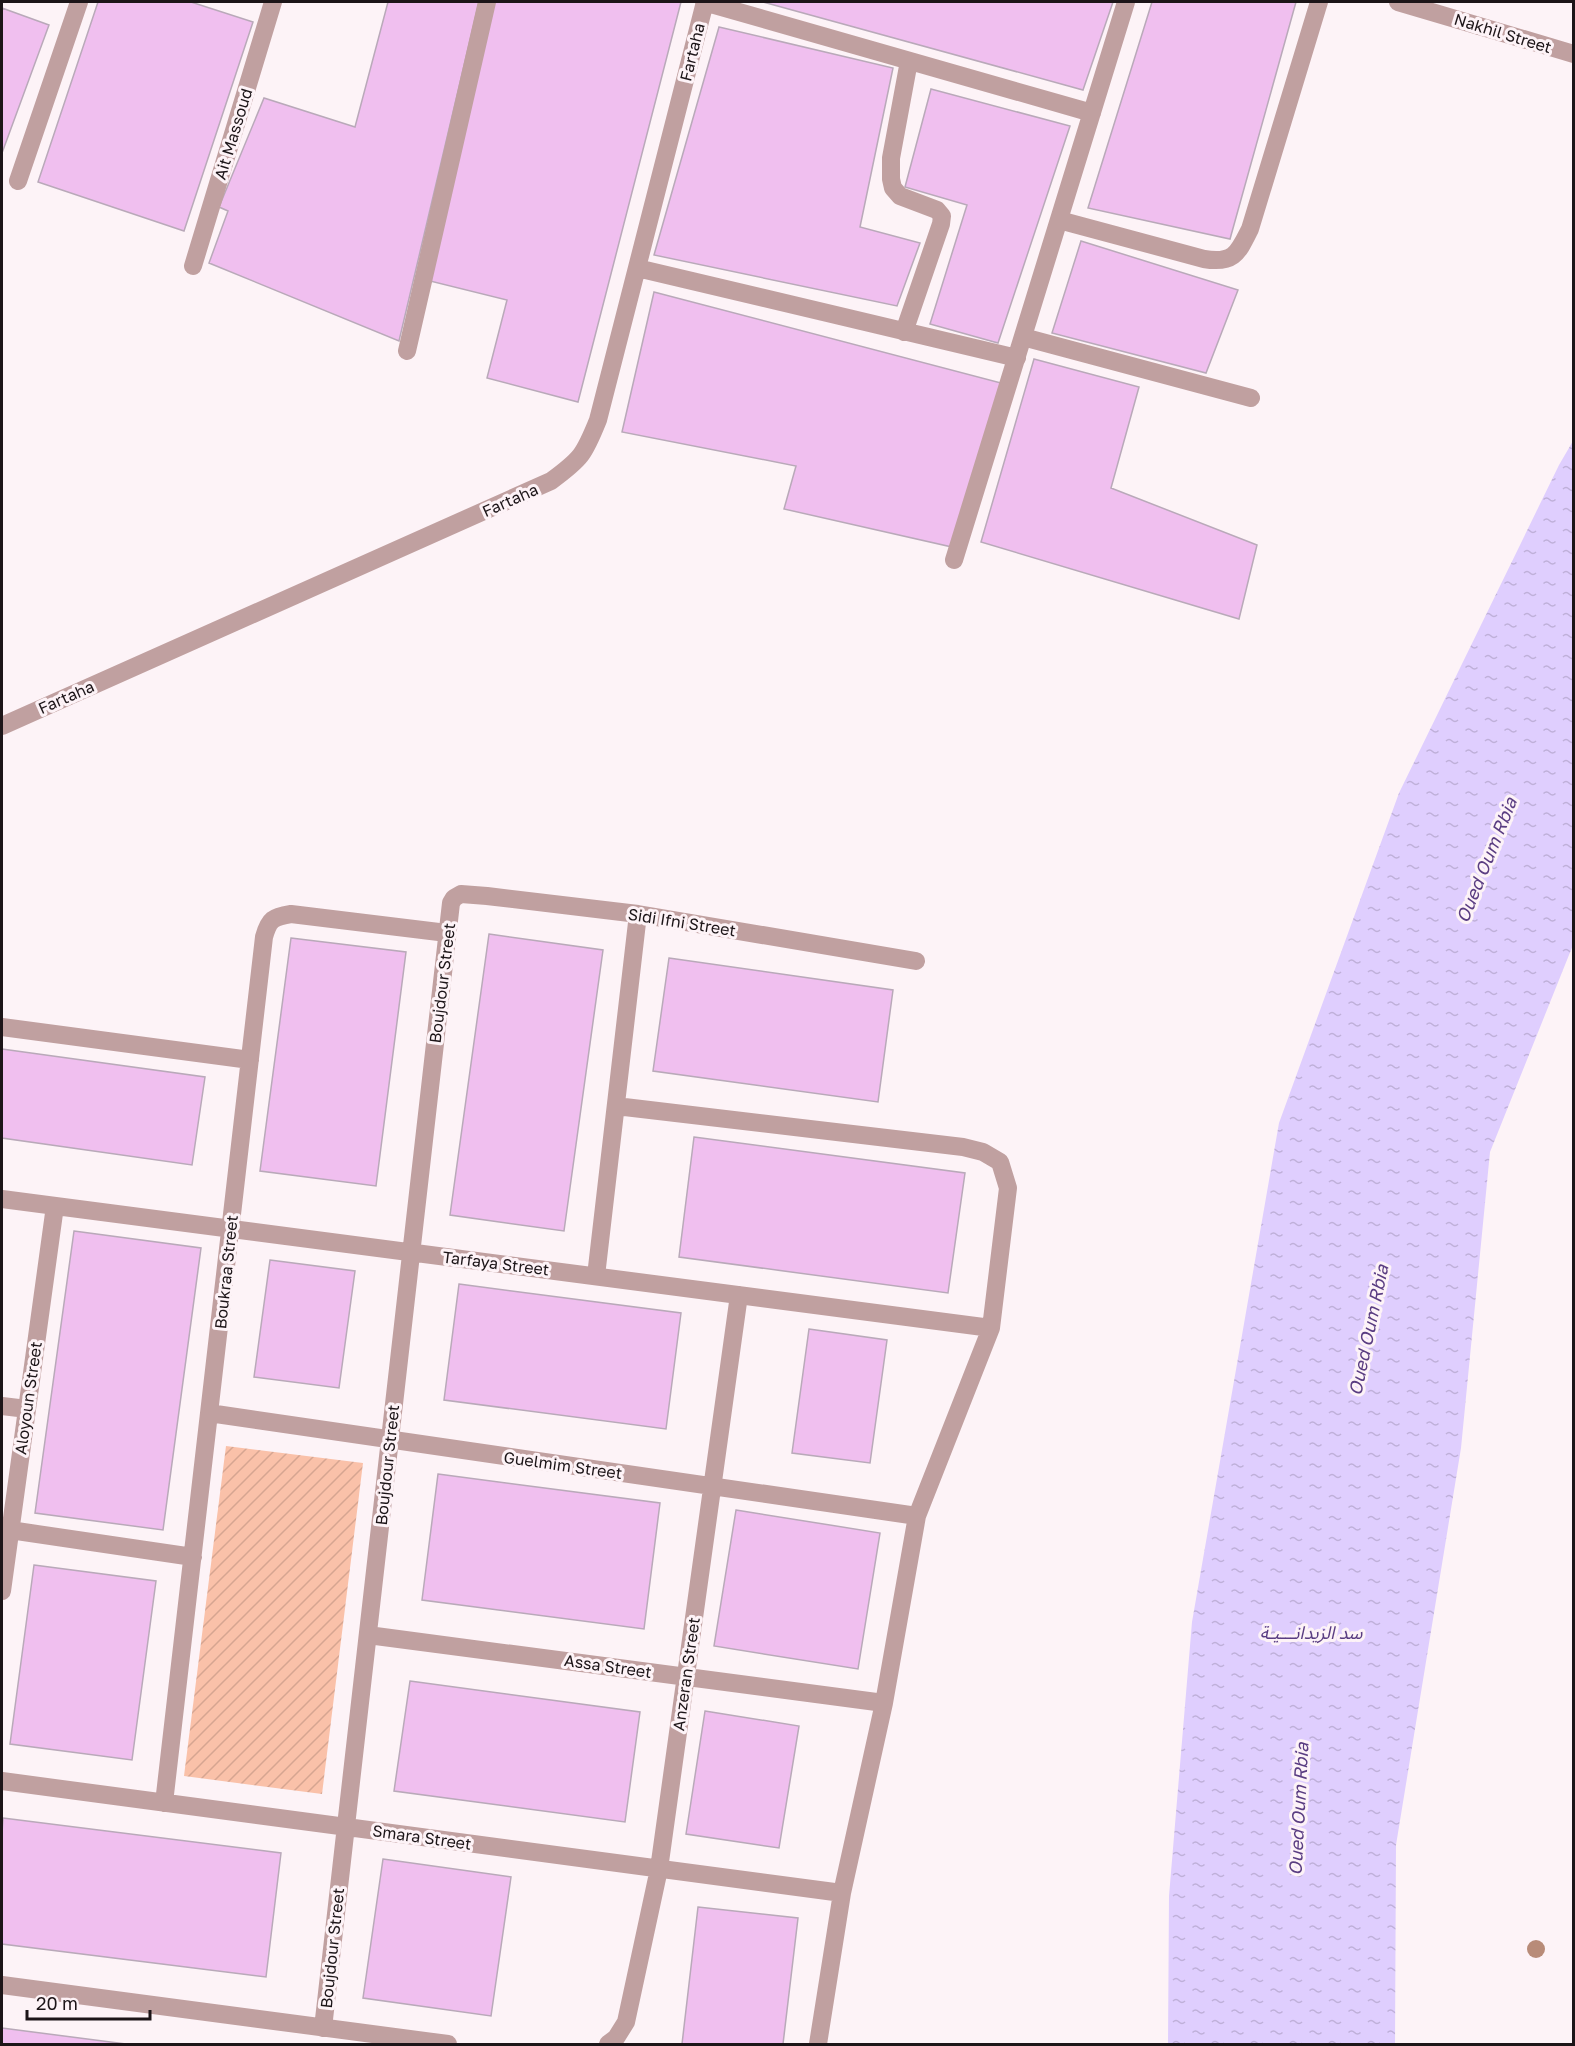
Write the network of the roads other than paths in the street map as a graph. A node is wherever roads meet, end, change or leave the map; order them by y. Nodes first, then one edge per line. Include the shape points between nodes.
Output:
1 (79, 2) edge
2 (273, 2) edge
3 (486, 2) edge
4 (704, 2) edge
5 (1126, 2) edge
6 (1319, 2) edge
7 (1398, 2) edge
8 (1574, 54) edge
9 (909, 61) junction
10 (1092, 113) junction
11 (18, 181) dead end
12 (1059, 220) junction
13 (193, 266) dead end
14 (637, 268) junction
15 (904, 332) junction
16 (1023, 337) junction
17 (407, 351) dead end
18 (1017, 358) junction
19 (1251, 398) dead end
20 (954, 560) dead end
21 (2, 726) edge
22 (451, 903) joint
23 (638, 914) junction
24 (447, 933) junction
25 (916, 961) dead end
26 (2, 1027) edge
27 (250, 1060) junction
28 (616, 1106) junction
29 (2, 1199) edge
30 (55, 1206) junction
31 (230, 1229) junction
32 (411, 1252) junction
33 (596, 1276) junction
34 (740, 1295) junction
35 (991, 1328) junction
36 (2, 1406) edge
37 (27, 1409) junction
38 (209, 1413) junction
39 (390, 1440) junction
40 (712, 1487) junction
41 (917, 1516) junction
42 (10, 1530) junction
43 (193, 1557) junction
44 (2, 1590) edge
45 (368, 1635) junction
46 (686, 1677) junction
47 (884, 1703) junction
48 (2, 1781) edge
49 (164, 1803) junction
50 (346, 1827) junction
51 (659, 1869) junction
52 (842, 1893) junction
53 (2, 1985) edge
54 (323, 2028) junction
55 (350, 2038) edge
56 (448, 2044) edge
57 (608, 2044) edge
58 (818, 2044) edge

1 - 11 street
2 - 13 street, Ait Massoud
3 - 17 street
4 - 9 street
4 - 14 street, Fartaha
5 - 10 street
6 - 12 street via 1250,228 1240,249 1230,258 1221,262 1204,259
7 - 8 street, Nakhil Street
9 - 10 street
9 - 15 street via 891,158 891,179 900,196 937,210 942,216
10 - 12 street
12 - 16 street
14 - 15 street
14 - 21 street, Fartaha via 598,420 577,462 551,481
15 - 18 street
16 - 18 street
16 - 19 street
18 - 20 street
22 - 23 street, Sidi Ifni Street via 460,894
22 - 24 street, Boujdour Street
23 - 25 street, Sidi Ifni Street
23 - 28 street
24 - 27 street, Boukraa Street via 291,914 275,917 267,925 264,937
24 - 32 street, Boujdour Street
26 - 27 street
27 - 31 street, Boukraa Street
28 - 33 street
28 - 35 street via 983,1152 999,1162 1008,1188
29 - 30 street, Tarfaya Street
30 - 31 street, Tarfaya Street
30 - 37 street, Aloyoun Street
31 - 32 street, Tarfaya Street
31 - 38 street, Boukraa Street
32 - 33 street, Tarfaya Street
32 - 39 street, Boujdour Street
33 - 34 street, Tarfaya Street
34 - 35 street, Tarfaya Street
34 - 40 street, Anzeran Street
35 - 41 street
36 - 37 street
37 - 42 street, Aloyoun Street
38 - 39 street, Guelmim Street
38 - 43 street, Boukraa Street
39 - 40 street, Guelmim Street
39 - 45 street, Boujdour Street
40 - 41 street, Guelmim Street
40 - 46 street, Anzeran Street
41 - 47 street
42 - 43 street
42 - 44 street, Aloyoun Street
43 - 49 street, Boukraa Street
45 - 46 street, Assa Street
45 - 50 street, Boujdour Street
46 - 47 street, Assa Street
46 - 51 street, Anzeran Street
47 - 52 street
48 - 49 street, Smara Street
49 - 50 street, Smara Street
50 - 51 street, Smara Street
50 - 54 street, Boujdour Street
51 - 52 street, Smara Street
51 - 57 street, Anzeran Street via 626,2022
52 - 58 street
53 - 54 street
54 - 55 street
55 - 56 street

